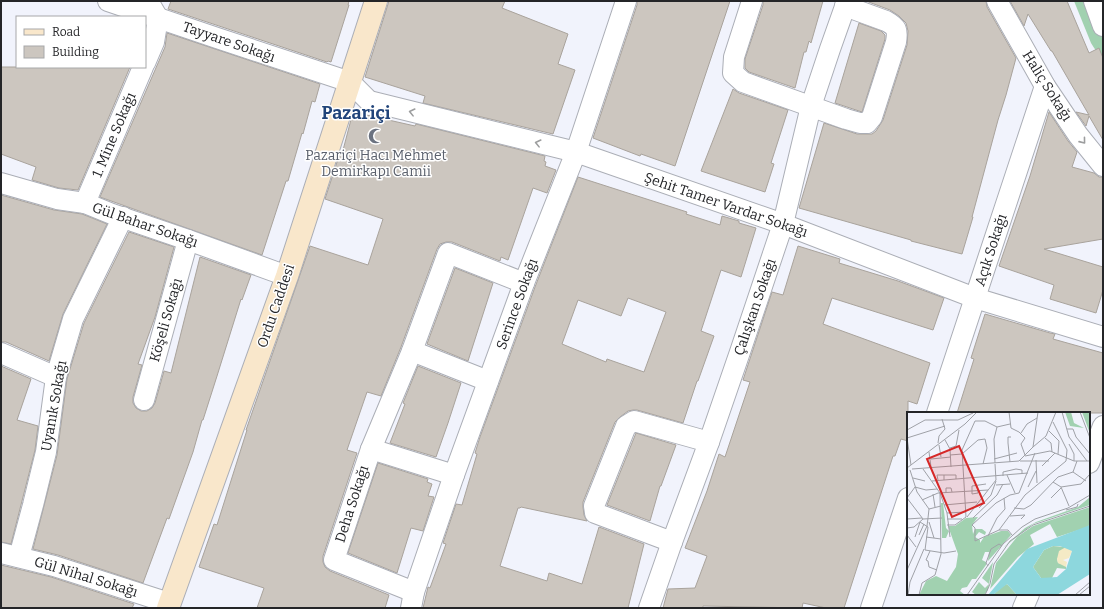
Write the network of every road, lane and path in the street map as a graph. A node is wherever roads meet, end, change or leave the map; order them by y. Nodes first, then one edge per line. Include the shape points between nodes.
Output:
1 (108, 1) edge
2 (376, 1) edge
3 (626, 1) edge
4 (752, 1) edge
5 (996, 1) edge
6 (1094, 1) edge
7 (846, 4) edge
8 (153, 9) edge
9 (1103, 26) edge
10 (146, 61) edge
11 (143, 68) edge
12 (350, 82) junction
13 (1045, 86) junction
14 (811, 106) junction
15 (576, 152) junction
16 (1103, 166) edge
17 (1, 183) edge
18 (85, 203) junction
19 (123, 217) junction
20 (783, 224) junction
21 (188, 240) junction
22 (286, 276) junction
23 (524, 283) junction
24 (975, 298) junction
25 (1103, 337) edge
26 (412, 351) junction
27 (1, 353) edge
28 (56, 377) junction
29 (488, 381) junction
30 (144, 400) dead end
31 (937, 412) edge
32 (1103, 426) edge
33 (708, 442) junction
34 (371, 449) junction
35 (1090, 460) edge
36 (454, 475) junction
37 (907, 501) edge
38 (672, 542) junction
39 (10, 555) edge
40 (1028, 595) edge
41 (413, 600) edge
42 (169, 606) edge
43 (649, 608) edge
44 (871, 608) edge
45 (1023, 608) edge

1 - 8 street, Tayyare Sokağı
2 - 12 main road, Ordu Caddesi
3 - 15 street, Serince Sokağı
4 - 14 street via 734,57 733,73 743,82
5 - 13 street, Haliç Sokağı
6 - 9 street
7 - 14 street, Çalışkan Sokağı
7 - 14 street via 892,24 896,29 896,42 872,117 867,123 860,123
8 - 10 street via 154,42
8 - 12 street, Tayyare Sokağı via 217,38
11 - 18 street, 1. Mine Sokağı
15 -> 12 street, Şehit Tamer Vardar Sokağı via 369,101
12 - 22 main road, Ordu Caddesi
13 -> 16 street, Haliç Sokağı via 1078,135
13 - 24 street, Açık Sokağı
14 - 20 street, Çalışkan Sokağı
15 - 20 street, Şehit Tamer Vardar Sokağı
15 - 23 street, Serince Sokağı
17 - 18 street, Gül Bahar Sokağı via 57,199
18 - 19 street, Gül Bahar Sokağı
19 - 21 street, Gül Bahar Sokağı
19 - 28 street, Uyanık Sokağı via 73,320
20 - 24 street, Şehit Tamer Vardar Sokağı
20 - 33 street, Çalışkan Sokağı
21 - 22 street, Gül Bahar Sokağı
21 - 30 street, Köşeli Sokağı
22 - 42 main road, Ordu Caddesi
23 - 26 street via 448,253
23 - 29 street, Serince Sokağı
24 - 25 street, Şehit Tamer Vardar Sokağı
24 - 31 street, Açık Sokağı
26 - 29 street
26 - 34 street
27 - 28 street
28 - 39 street, Uyanık Sokağı via 46,452 33,504
29 - 36 street, Serince Sokağı
32 - 35 street
33 - 38 street, Çalışkan Sokağı
33 - 38 street via 634,421 626,426 594,506 595,513
34 - 36 street, Deha Sokağı
34 - 41 street, Deha Sokağı via 334,560
36 - 41 street, Serince Sokağı
37 - 44 street
38 - 43 street, Çalışkan Sokağı
39 - 42 street, Gül Nihal Sokağı via 54,566
40 - 45 street

